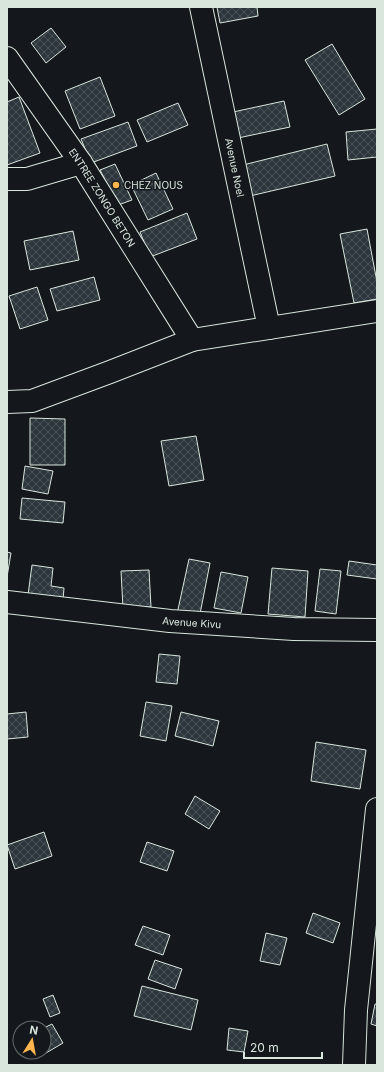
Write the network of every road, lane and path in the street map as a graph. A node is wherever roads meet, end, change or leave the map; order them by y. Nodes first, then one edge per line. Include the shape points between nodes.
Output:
1 (201, 7) edge
2 (7, 58) edge
3 (81, 163) junction
4 (7, 179) edge
5 (377, 311) edge
6 (269, 328) junction
7 (192, 340) junction
8 (7, 402) edge
9 (7, 602) edge
10 (377, 630) edge
11 (376, 820) edge
12 (354, 1065) edge

1 - 6 street, Avenue Noel
2 - 3 street, ENTREE ZONGO BETON
3 - 4 street via 27,179
3 - 7 street, ENTREE ZONGO BETON
5 - 6 street
6 - 7 street
7 - 8 street via 32,401
9 - 10 street, Avenue Kivu via 170,621 294,629
11 - 12 street via 356,1010

